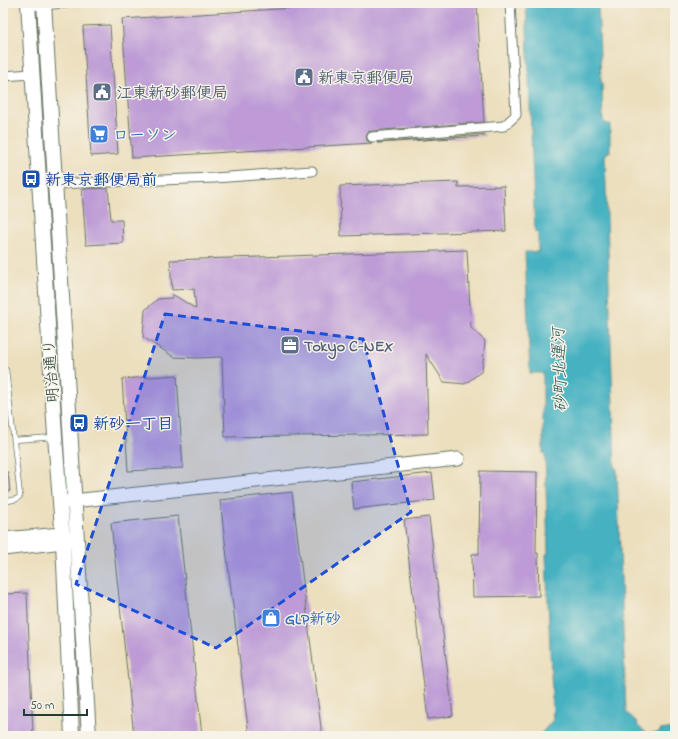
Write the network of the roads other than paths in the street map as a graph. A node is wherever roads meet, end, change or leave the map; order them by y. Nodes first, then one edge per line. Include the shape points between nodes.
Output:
1 (66, 3) edge
2 (510, 3) edge
3 (44, 4) edge
4 (28, 5) edge
5 (32, 74) junction
6 (3, 76) edge
7 (372, 136) dead end
8 (312, 171) dead end
9 (55, 184) junction
10 (3, 370) edge
11 (55, 436) junction
12 (14, 440) junction
13 (458, 459) dead end
14 (75, 501) junction
15 (3, 502) edge
16 (60, 503) junction
17 (78, 536) junction
18 (63, 538) junction
19 (3, 539) edge
20 (3, 549) edge
21 (72, 736) edge
22 (89, 736) edge

1 - 3 street
2 - 7 street via 516,116 504,126
3 - 4 street
3 - 9 main road, 明治通り
4 - 5 main road, 明治通り
5 - 6 street
5 - 11 main road, 明治通り
8 - 9 street via 214,178
9 - 14 main road, 明治通り
10 - 12 lane via 6,370
11 - 12 lane
11 - 16 main road, 明治通り
12 - 15 lane via 20,496
13 - 14 street
14 - 16 street
14 - 17 main road, 明治通り
16 - 18 main road, 明治通り
17 - 18 street
17 - 22 main road, 明治通り
18 - 19 street
18 - 20 street
18 - 21 main road, 明治通り

